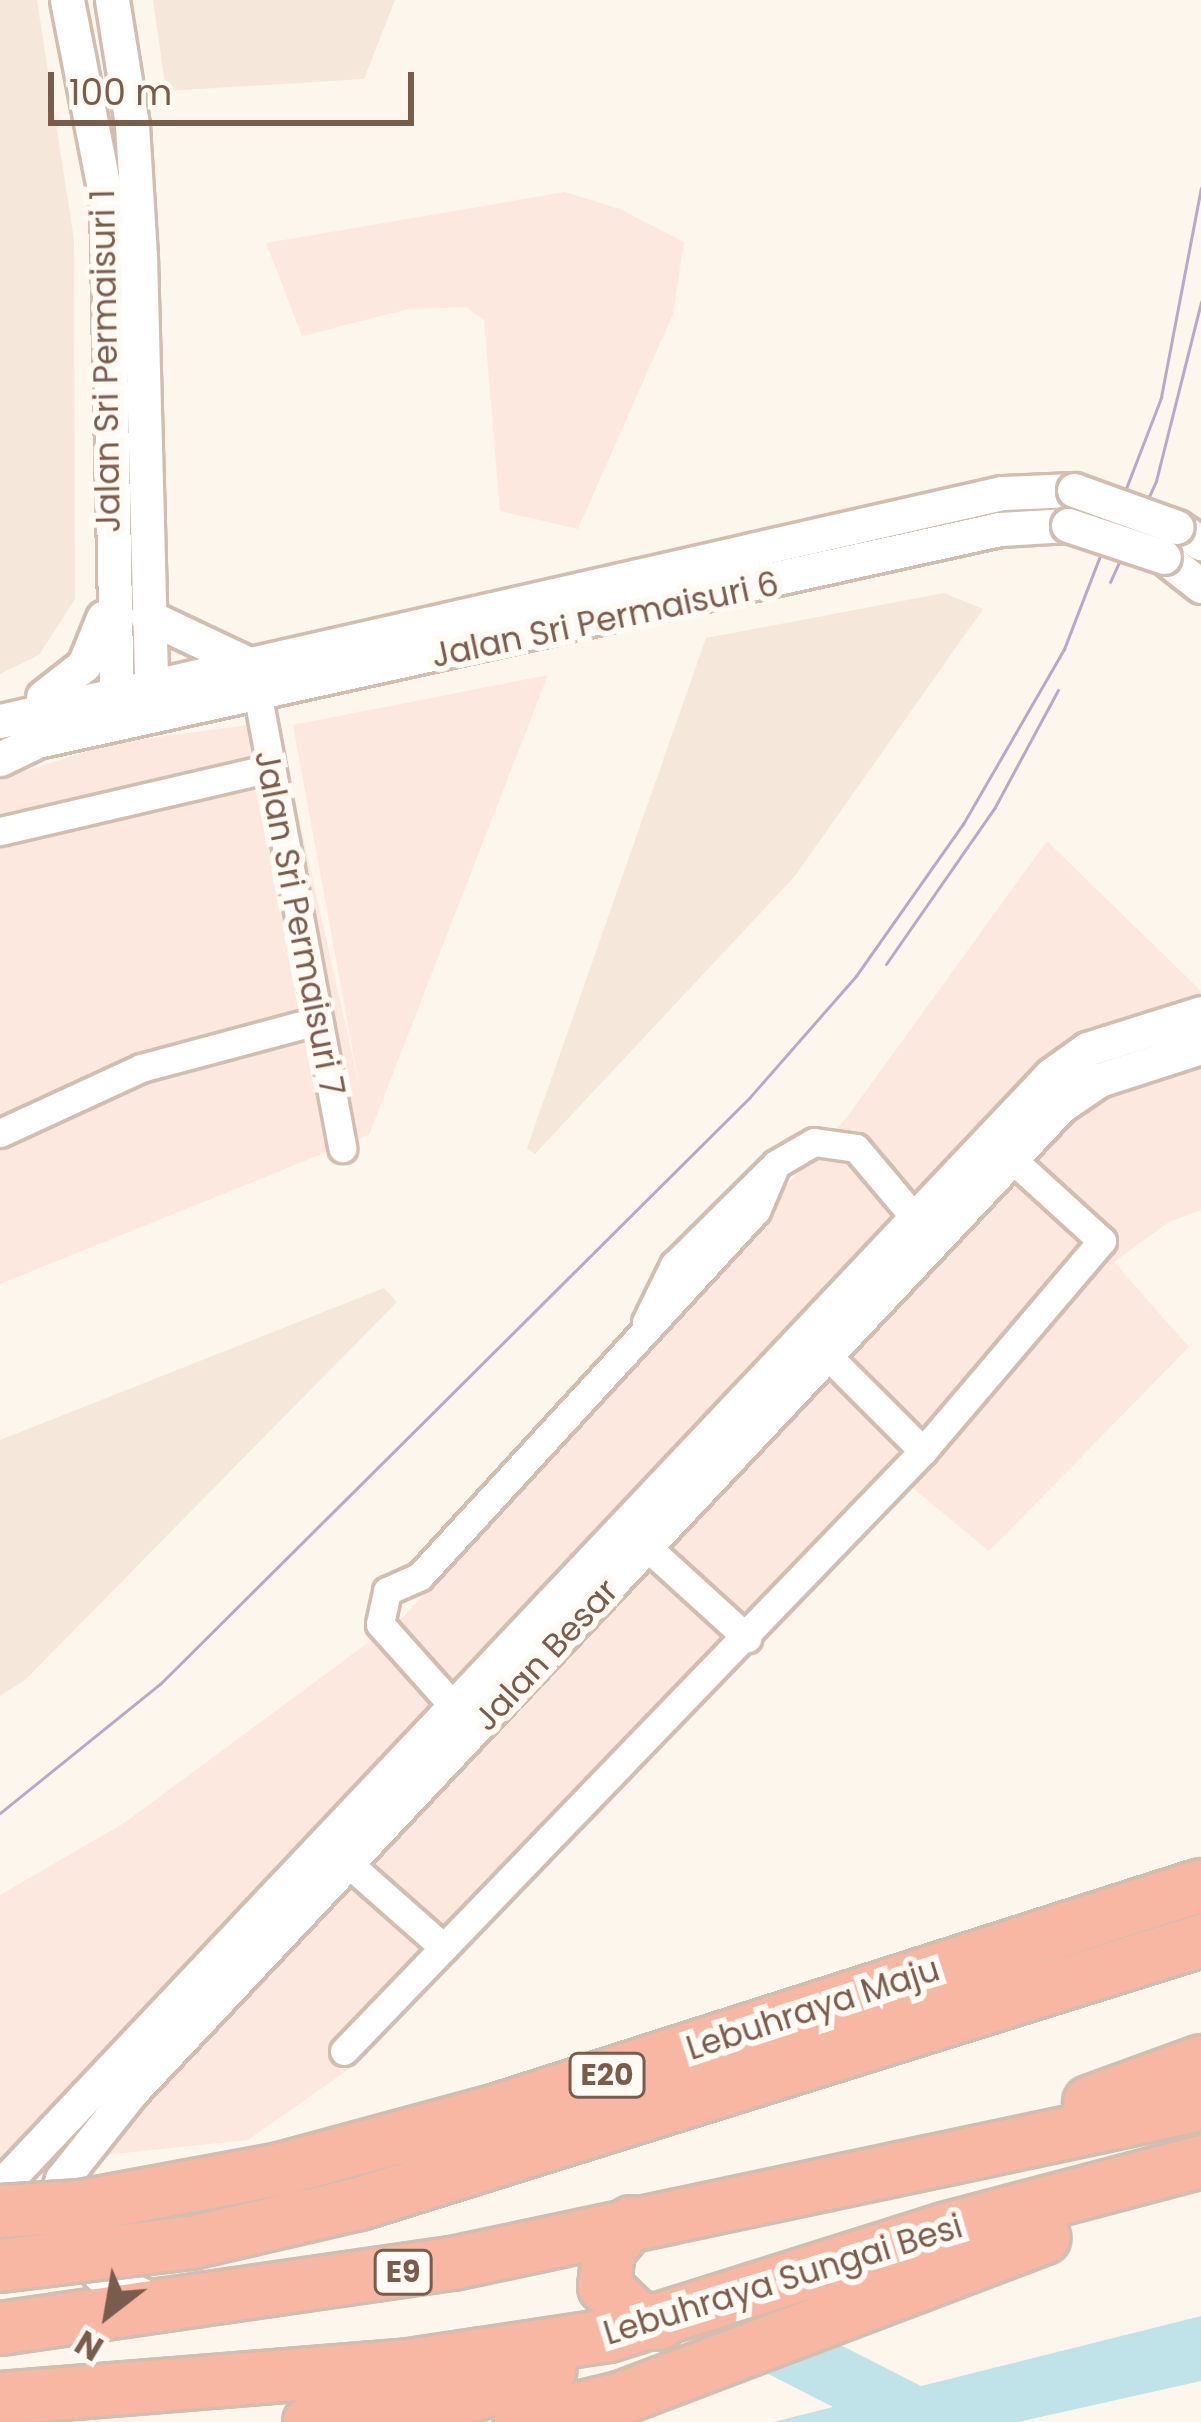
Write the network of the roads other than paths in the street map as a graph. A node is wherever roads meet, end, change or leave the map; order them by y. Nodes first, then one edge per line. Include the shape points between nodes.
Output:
1 (67, 0) edge
2 (112, 0) edge
3 (1181, 542) edge
4 (1201, 586) edge
5 (109, 595) junction
6 (147, 616) junction
7 (248, 662) junction
8 (133, 686) junction
9 (258, 697) junction
10 (11, 716) edge
11 (154, 717) junction
12 (118, 725) junction
13 (0, 759) edge
14 (270, 768) junction
15 (0, 831) edge
16 (1201, 1013) edge
17 (317, 1021) junction
18 (1201, 1047) edge
19 (0, 1132) edge
20 (342, 1148) dead end
21 (1013, 1160) junction
22 (914, 1218) junction
23 (824, 1352) junction
24 (923, 1451) junction
25 (646, 1546) junction
26 (747, 1638) junction
27 (456, 1709) junction
28 (350, 1864) junction
29 (1201, 1885) edge
30 (1201, 1940) edge
31 (444, 1948) junction
32 (206, 1992) junction
33 (344, 2051) dead end
34 (1201, 2061) edge
35 (1201, 2104) edge
36 (960, 2154) junction
37 (1201, 2161) edge
38 (0, 2187) edge
39 (1201, 2198) edge
40 (0, 2212) edge
41 (631, 2222) junction
42 (0, 2265) edge
43 (172, 2309) junction
44 (659, 2323) junction
45 (0, 2328) edge
46 (608, 2336) junction
47 (0, 2398) edge
48 (309, 2422) edge
49 (519, 2422) edge

1 - 5 street, Jalan Sri Permaisuri 1 via 107,204
2 - 6 street, Jalan Sri Permaisuri 1 via 132,124 140,256
3 - 4 street, Jalan Sri Permaisuri 6
3 - 7 street, Jalan Sri Permaisuri 6, bridge via 1074,490 1002,493
3 - 9 street, Jalan Sri Permaisuri 6, bridge via 1068,525 1000,529
5 - 8 street, Jalan Sri Permaisuri 1
5 - 10 street via 84,665
6 - 7 street via 214,654
6 - 8 street, Jalan Sri Permaisuri 1
7 - 8 street, Jalan Sri Permaisuri 6
8 - 10 street, Jalan Sri Permaisuri 6
8 - 11 street, Jalan Sri Permaisuri 1
8 - 12 street, Jalan Sri Permaisuri 1
9 - 11 street, Jalan Sri Permaisuri 6
9 - 14 street, Jalan Sri Permaisuri 7
11 - 12 street, Jalan Sri Permaisuri 6
12 - 13 street, Jalan Sri Permaisuri 6 via 37,742
14 - 15 street
14 - 17 street, Jalan Sri Permaisuri 7
16 - 22 street, Jalan Besar via 1069,1062
17 - 19 street via 142,1068
17 - 20 street, Jalan Sri Permaisuri 7
18 - 21 street, Jalan Besar via 1099,1080 1060,1106
21 - 23 street, Jalan Besar
21 - 24 street via 1102,1241
22 - 27 street, Jalan Besar
22 - 27 street via 856,1148 814,1142 776,1164 756,1211 420,1576 387,1592 380,1624
23 - 24 street
23 - 25 street, Jalan Besar
24 - 26 street
25 - 26 street
25 - 28 street, Jalan Besar
26 - 31 street
27 - 32 street, Jalan Besar
28 - 31 street
28 - 32 street, Jalan Besar
29 - 40 highway, Lebuhraya Maju / E20, bridge via 494,2111 280,2169 80,2206
30 - 42 highway, Lebuhraya Maju / E20, bridge via 359,2203 191,2242
31 - 33 street
32 - 38 street, Jalan Besar
32 - 43 street, Jalan Besar via 62,2179 55,2203 62,2234 100,2275
34 - 36 highway
35 - 36 highway, E9
36 - 41 highway, E9
37 - 44 highway, Lebuhraya Sungai Besi via 944,2229
39 - 49 highway via 991,2252 639,2391
41 - 43 highway, E9 via 452,2263
41 - 44 highway via 608,2249 604,2285 634,2314
43 - 45 highway, E9
44 - 46 highway, Lebuhraya Sungai Besi
46 - 47 highway, Lebuhraya Sungai Besi via 409,2365
46 - 48 highway via 532,2380 429,2409

